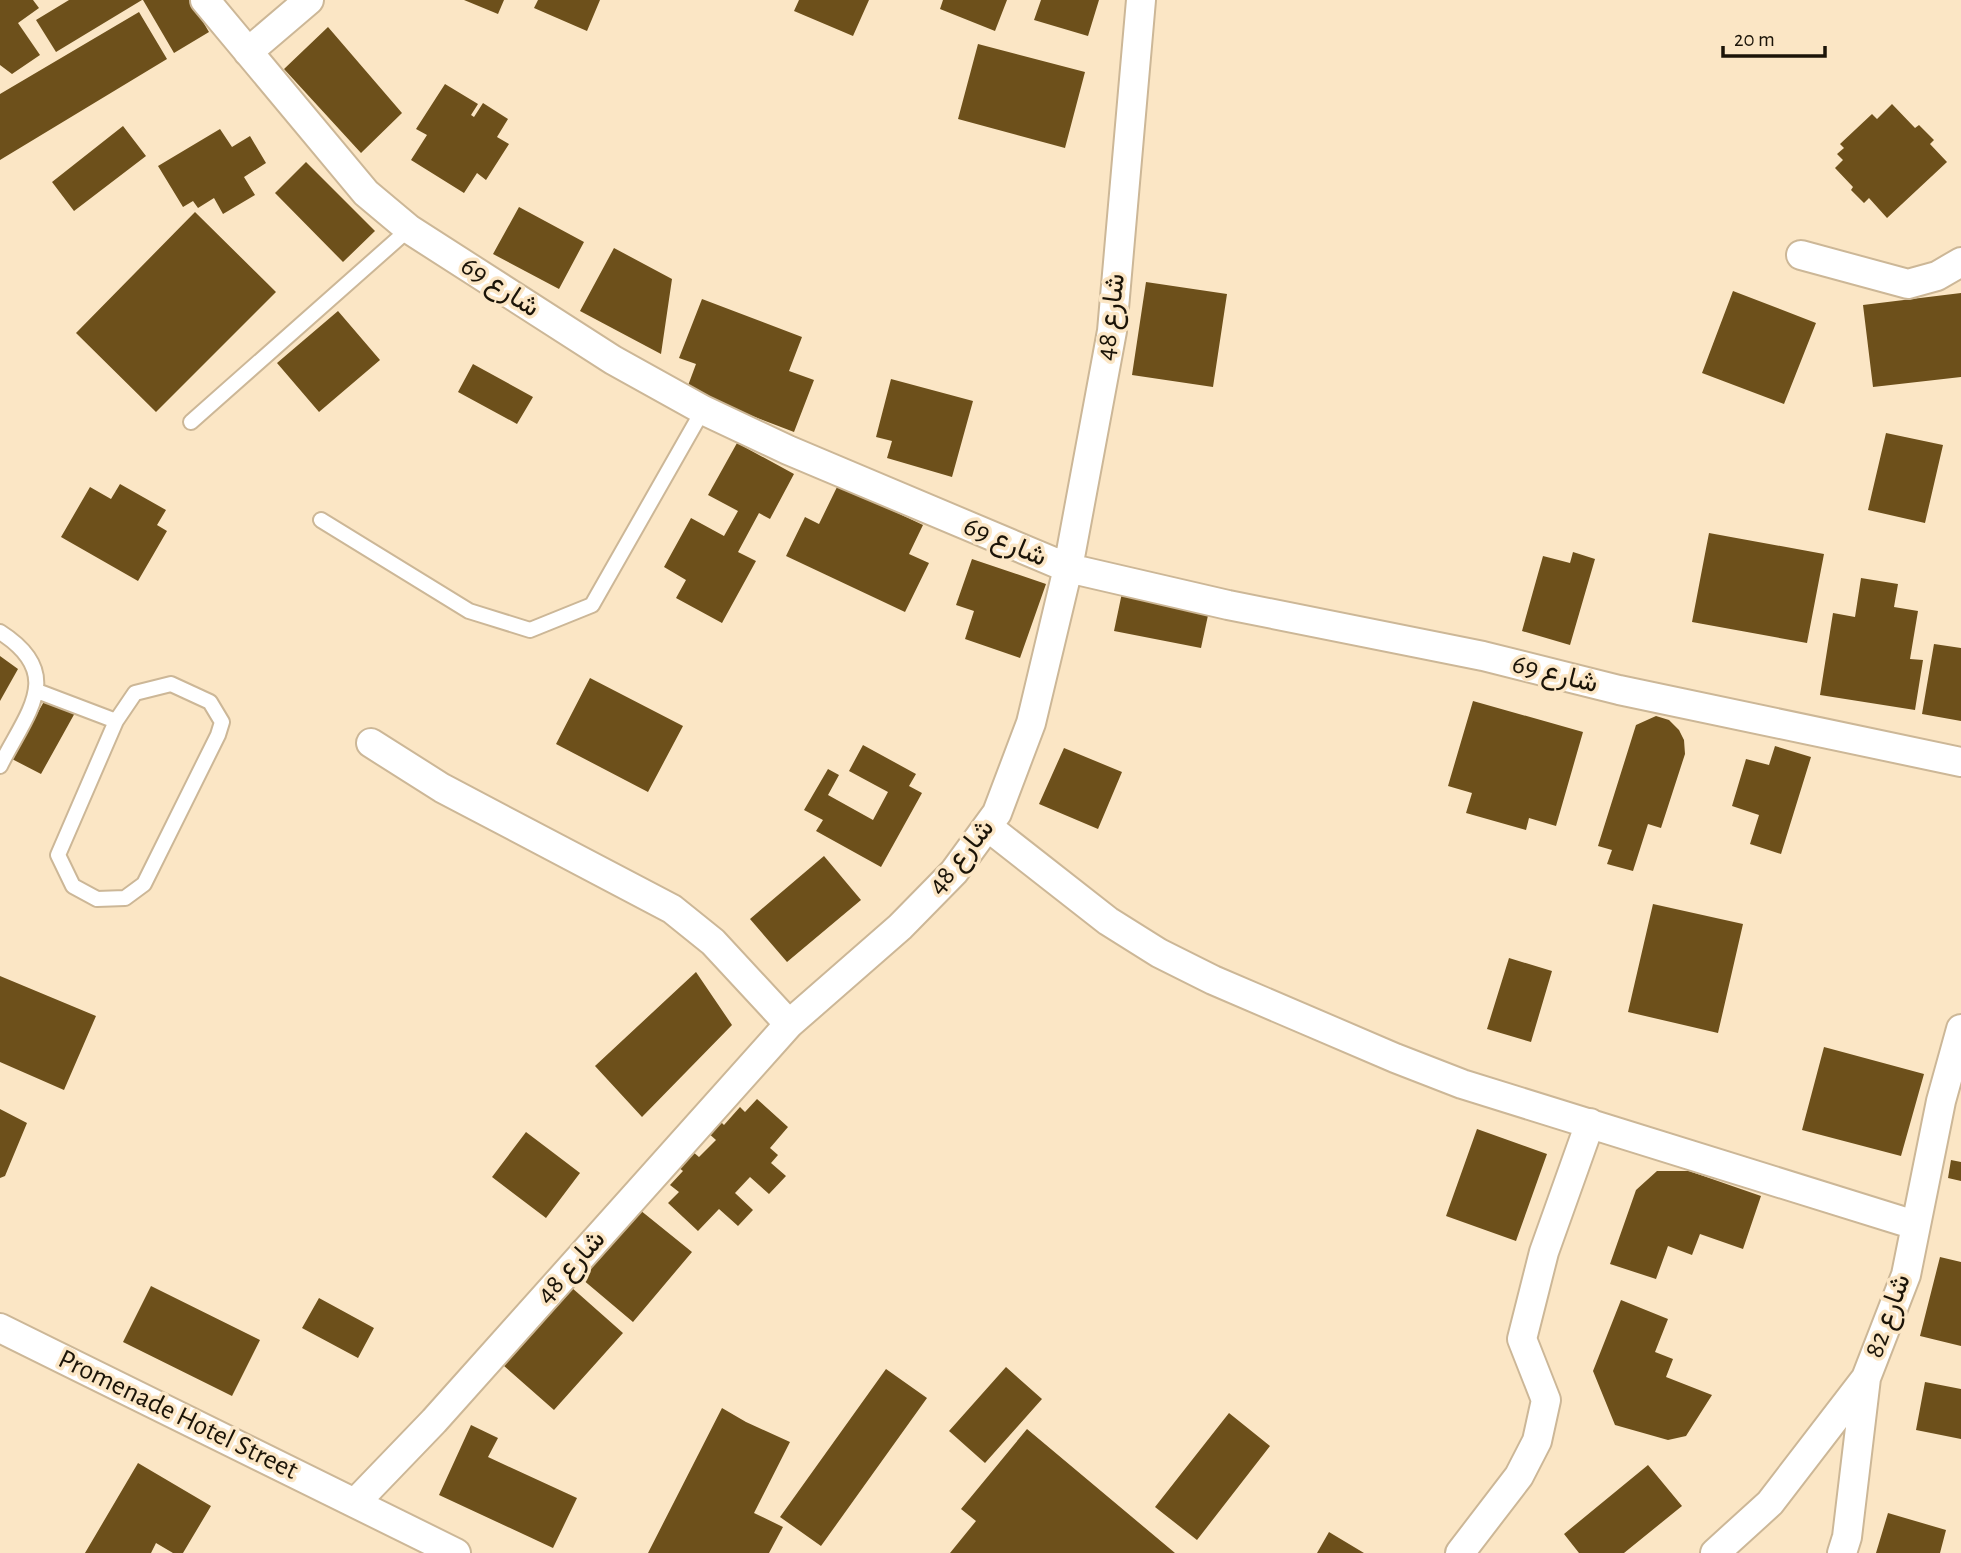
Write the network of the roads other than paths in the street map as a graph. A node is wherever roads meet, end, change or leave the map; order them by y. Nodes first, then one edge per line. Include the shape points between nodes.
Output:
1 (205, 0) edge
2 (309, 0) edge
3 (1141, 0) edge
4 (248, 52) junction
5 (409, 229) junction
6 (1801, 254) dead end
7 (1961, 262) edge
8 (704, 410) junction
9 (191, 422) dead end
10 (321, 520) dead end
11 (1069, 568) junction
12 (0, 632) edge
13 (37, 691) junction
14 (116, 721) junction
15 (371, 743) dead end
16 (1961, 762) edge
17 (0, 766) edge
18 (992, 820) junction
19 (789, 1024) junction
20 (1961, 1028) edge
21 (1590, 1123) junction
22 (1917, 1217) junction
23 (0, 1328) edge
24 (1866, 1378) junction
25 (356, 1502) junction
26 (456, 1553) edge
27 (1460, 1553) edge
28 (1715, 1553) edge
29 (1842, 1553) edge

1 - 4 street, شارع 69
2 - 4 street
3 - 11 street, شارع 48 via 1112,331
4 - 5 street, شارع 69 via 366,193
5 - 8 street, شارع 69 via 613,360
5 - 9 lane
6 - 7 street via 1908,284 1937,276
8 - 10 lane via 592,605 530,630 469,611
8 - 11 street, شارع 69
11 - 16 street, شارع 69
11 - 18 street, شارع 48 via 1031,723
12 - 13 lane via 16,642 35,667
13 - 14 lane
13 - 17 lane
14 - 14 lane via 135,693 171,684 210,702 222,722 144,884 125,898 97,899 73,886 58,855
15 - 19 street via 442,788 672,909 713,942
18 - 19 street, شارع 48 via 954,872 900,927
18 - 21 street via 1108,921 1213,981 1462,1084
18 - 22 street via 1117,908 1220,967 1467,1069
19 - 25 street, شارع 48
20 - 22 street, شارع 82
21 - 22 street
21 - 27 street via 1544,1252 1522,1339 1546,1400 1537,1441 1519,1476
22 - 24 street, شارع 82 via 1906,1275
23 - 25 street, Promenade Hotel Street
24 - 28 street, شارع 82 via 1770,1503
24 - 29 street
25 - 26 street, Promenade Hotel Street

